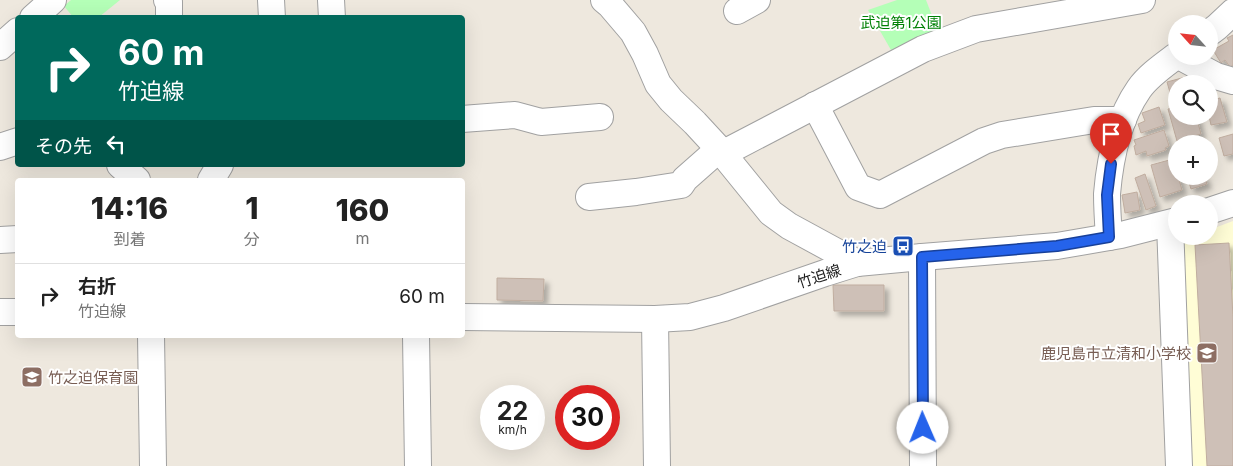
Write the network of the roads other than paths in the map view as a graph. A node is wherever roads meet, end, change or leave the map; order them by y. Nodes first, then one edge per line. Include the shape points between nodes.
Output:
1 (53, 0) edge
2 (167, 0) edge
3 (271, 0) edge
4 (331, 0) edge
5 (604, 0) edge
6 (1142, 0) edge
7 (1055, 7) edge
8 (1233, 12) edge
9 (36, 15) edge
10 (169, 15) edge
11 (272, 15) edge
12 (332, 15) edge
13 (1218, 26) edge
14 (15, 34) edge
15 (0, 47) edge
16 (1168, 62) edge
17 (1195, 65) edge
18 (1233, 81) edge
19 (815, 105) junction
20 (600, 117) dead end
21 (465, 119) edge
22 (1123, 120) junction
23 (15, 142) edge
24 (0, 147) edge
25 (721, 152) junction
26 (122, 167) edge
27 (219, 167) edge
28 (135, 178) edge
29 (212, 178) edge
30 (589, 197) dead end
31 (1233, 203) edge
32 (1218, 208) edge
33 (1168, 224) edge
34 (1109, 237) junction
35 (15, 238) edge
36 (0, 240) edge
37 (1174, 245) edge
38 (922, 257) junction
39 (857, 263) junction
40 (0, 312) edge
41 (15, 312) edge
42 (465, 317) edge
43 (655, 319) junction
44 (152, 338) edge
45 (416, 338) edge
46 (153, 466) edge
47 (418, 466) edge
48 (657, 466) edge
49 (923, 466) edge
50 (1179, 466) edge

1 - 9 street
2 - 10 street
3 - 11 street
4 - 12 street
5 - 25 street via 633,32 658,84
6 - 7 street
7 - 19 street via 932,45
8 - 13 street
14 - 15 street
16 - 22 street via 1140,88
17 - 18 street
19 - 22 street via 858,186 880,194 1002,134 1094,120
19 - 25 street
20 - 21 street via 541,122 515,115
22 - 34 street via 1117,136 1107,195
23 - 24 street
25 - 30 street via 681,185
25 - 39 street via 771,213
26 - 28 street
27 - 29 street
31 - 32 street
33 - 34 street, 竹迫線
34 - 38 street, 竹迫線 via 1057,246
35 - 36 street
37 - 50 street
38 - 39 street, 竹迫線
38 - 49 street
39 - 43 street, 竹迫線 via 724,308 690,316
40 - 41 street
42 - 43 street, 竹迫線
43 - 48 street
44 - 46 street
45 - 47 street

